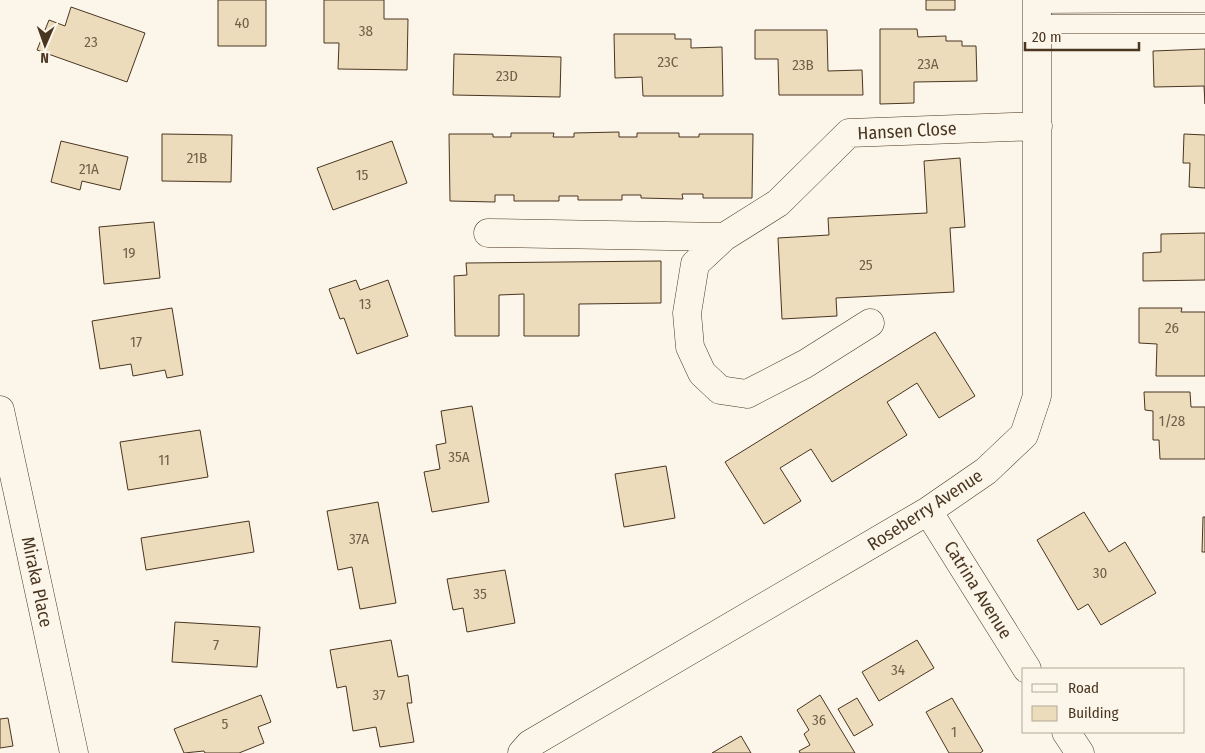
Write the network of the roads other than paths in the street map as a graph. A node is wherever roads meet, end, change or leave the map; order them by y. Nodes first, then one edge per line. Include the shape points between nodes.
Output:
1 (1205, 3) edge
2 (1037, 9) edge
3 (1205, 24) edge
4 (1038, 126) junction
5 (488, 233) dead end
6 (724, 236) junction
7 (870, 323) dead end
8 (0, 410) edge
9 (928, 511) junction
10 (1026, 668) edge
11 (1067, 733) edge
12 (74, 753) edge
13 (522, 753) edge
14 (1080, 753) edge

1 - 2 lane
2 - 3 lane
2 - 4 street, Roseberry Avenue
4 - 6 street, Hansen Close via 849,134 778,203
4 - 9 street, Roseberry Avenue via 1037,396 1024,435 986,471
5 - 6 street
6 - 7 street, Hansen Close via 695,264 687,313 690,347 702,373 720,390 747,394 805,364
8 - 12 street, Miraka Place
9 - 10 street, Catrina Avenue
9 - 13 street, Roseberry Avenue via 530,744
11 - 14 street

